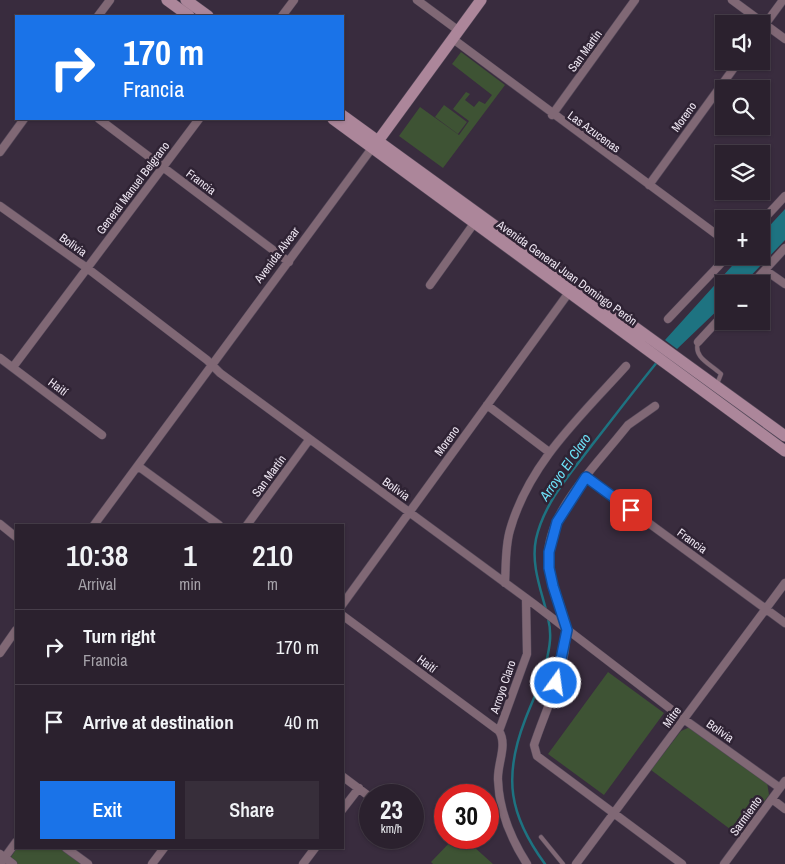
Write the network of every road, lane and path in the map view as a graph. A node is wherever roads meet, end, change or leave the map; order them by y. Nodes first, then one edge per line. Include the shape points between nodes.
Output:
1 (110, 0) edge
2 (167, 0) edge
3 (186, 0) edge
4 (294, 0) edge
5 (416, 0) edge
6 (482, 0) edge
7 (636, 0) edge
8 (732, 0) edge
9 (783, 0) edge
10 (99, 15) edge
11 (188, 15) edge
12 (207, 15) edge
13 (283, 15) edge
14 (749, 15) edge
15 (770, 18) edge
16 (770, 31) edge
17 (456, 35) junction
18 (785, 39) edge
19 (732, 70) edge
20 (552, 115) junction
21 (344, 117) edge
22 (23, 120) edge
23 (100, 120) edge
24 (198, 120) edge
25 (335, 120) edge
26 (375, 144) junction
27 (0, 152) edge
28 (163, 168) junction
29 (648, 185) junction
30 (785, 196) edge
31 (0, 206) edge
32 (770, 212) edge
33 (475, 222) junction
34 (715, 233) edge
35 (785, 248) edge
36 (289, 262) junction
37 (719, 265) edge
38 (87, 268) junction
39 (765, 270) junction
40 (760, 275) edge
41 (785, 284) edge
42 (430, 285) dead end
43 (570, 292) junction
44 (668, 319) dead end
45 (715, 324) edge
46 (698, 342) joint
47 (650, 345) junction
48 (0, 358) edge
49 (673, 363) junction
50 (212, 365) junction
51 (626, 366) dead end
52 (13, 367) junction
53 (715, 386) junction
54 (488, 405) junction
55 (655, 406) dead end
56 (102, 434) dead end
57 (785, 436) edge
58 (309, 440) junction
59 (785, 451) edge
60 (549, 452) junction
61 (138, 466) junction
62 (586, 477) junction
63 (409, 513) junction
64 (0, 524) edge
65 (95, 524) edge
66 (218, 524) edge
67 (249, 524) edge
68 (15, 536) edge
69 (505, 583) junction
70 (785, 583) edge
71 (526, 599) junction
72 (344, 602) edge
73 (766, 609) junction
74 (344, 616) edge
75 (785, 623) edge
76 (563, 628) junction
77 (15, 631) edge
78 (0, 652) edge
79 (685, 720) junction
80 (499, 731) junction
81 (344, 778) edge
82 (783, 785) edge
83 (358, 788) joint
84 (772, 799) junction
85 (344, 807) edge
86 (785, 809) edge
87 (614, 815) junction
88 (541, 836) dead end
89 (15, 843) edge
90 (67, 849) edge
91 (163, 849) edge
92 (314, 849) edge
93 (1, 858) edge
94 (13, 864) edge
95 (88, 864) edge
96 (152, 864) edge
97 (303, 864) edge
98 (527, 864) edge
99 (563, 864) edge
100 (576, 864) edge
101 (682, 864) edge
102 (724, 864) edge

1 - 10 street
2 - 11 main road
3 - 12 main road
4 - 13 street
5 - 17 street, Las Azucenas
6 - 17 main road, Avenida Alvear
7 - 20 street, San Martín
8 - 14 street
9 - 15 street
16 - 18 street
17 - 20 street, Las Azucenas
17 - 26 main road, Avenida Alvear
19 - 29 street, Moreno
20 - 29 street, Las Azucenas
21 - 26 main road, Avenida General Juan Domingo Perón
22 - 27 street
23 - 28 street, Francia
24 - 28 street, General Manuel Belgrano
25 - 26 main road, Avenida General Juan Domingo Perón
26 - 33 main road, Avenida General Juan Domingo Perón
26 - 36 street, Avenida Alvear
26 - 47 main road, Avenida General Juan Domingo Perón
28 - 36 street, Francia
28 - 38 street, General Manuel Belgrano
29 - 34 street, Las Azucenas
30 - 32 street
31 - 38 street, Bolivia
33 - 42 street
33 - 43 main road, Avenida General Juan Domingo Perón
35 - 39 street
36 - 50 street, Avenida Alvear
37 - 44 street
38 - 50 street, Bolivia
38 - 52 street, General Manuel Belgrano
39 - 40 street
39 - 41 street
43 - 47 main road, Avenida General Juan Domingo Perón
43 - 54 street, Moreno
45 - 46 street
46 - 53 lane via 698,353 721,374
47 - 49 main road, Avenida General Juan Domingo Perón
48 - 52 street, Haití
49 - 53 main road, Avenida General Juan Domingo Perón
49 - 59 main road, Avenida General Juan Domingo Perón
50 - 58 street, Bolivia
50 - 61 street, Avenida Alvear
51 - 60 street
52 - 56 street, Haití
53 - 57 main road, Avenida General Juan Domingo Perón
54 - 60 street
54 - 63 street, Moreno
55 - 62 street via 628,425
58 - 63 street, Bolivia
58 - 67 street, San Martín
60 - 69 street via 531,479 509,531
61 - 65 street, Avenida Alvear
61 - 66 street
62 - 73 street, Francia
62 - 76 street via 557,522 549,552 549,568
63 - 69 street, Bolivia
63 - 72 street, Moreno
64 - 68 street
69 - 71 street, Bolivia
70 - 73 street, Mitre
71 - 76 street, Bolivia
71 - 80 street, Arroyo Claro via 526,654
73 - 75 street, Francia
73 - 79 street, Mitre
74 - 80 street, Haití
76 - 79 street, Bolivia
76 - 87 street via 556,683 534,751
77 - 78 street
79 - 82 street, Bolivia
79 - 87 street, Mitre
80 - 98 street, Arroyo Claro via 503,743 498,768 500,798 512,837
81 - 83 street
82 - 84 street, Sarmiento
83 - 85 street
84 - 86 street
84 - 102 street, Sarmiento
87 - 100 street, Mitre
87 - 101 street
88 - 99 lane
89 - 93 street
90 - 95 street
91 - 96 street
92 - 97 street
93 - 94 street

